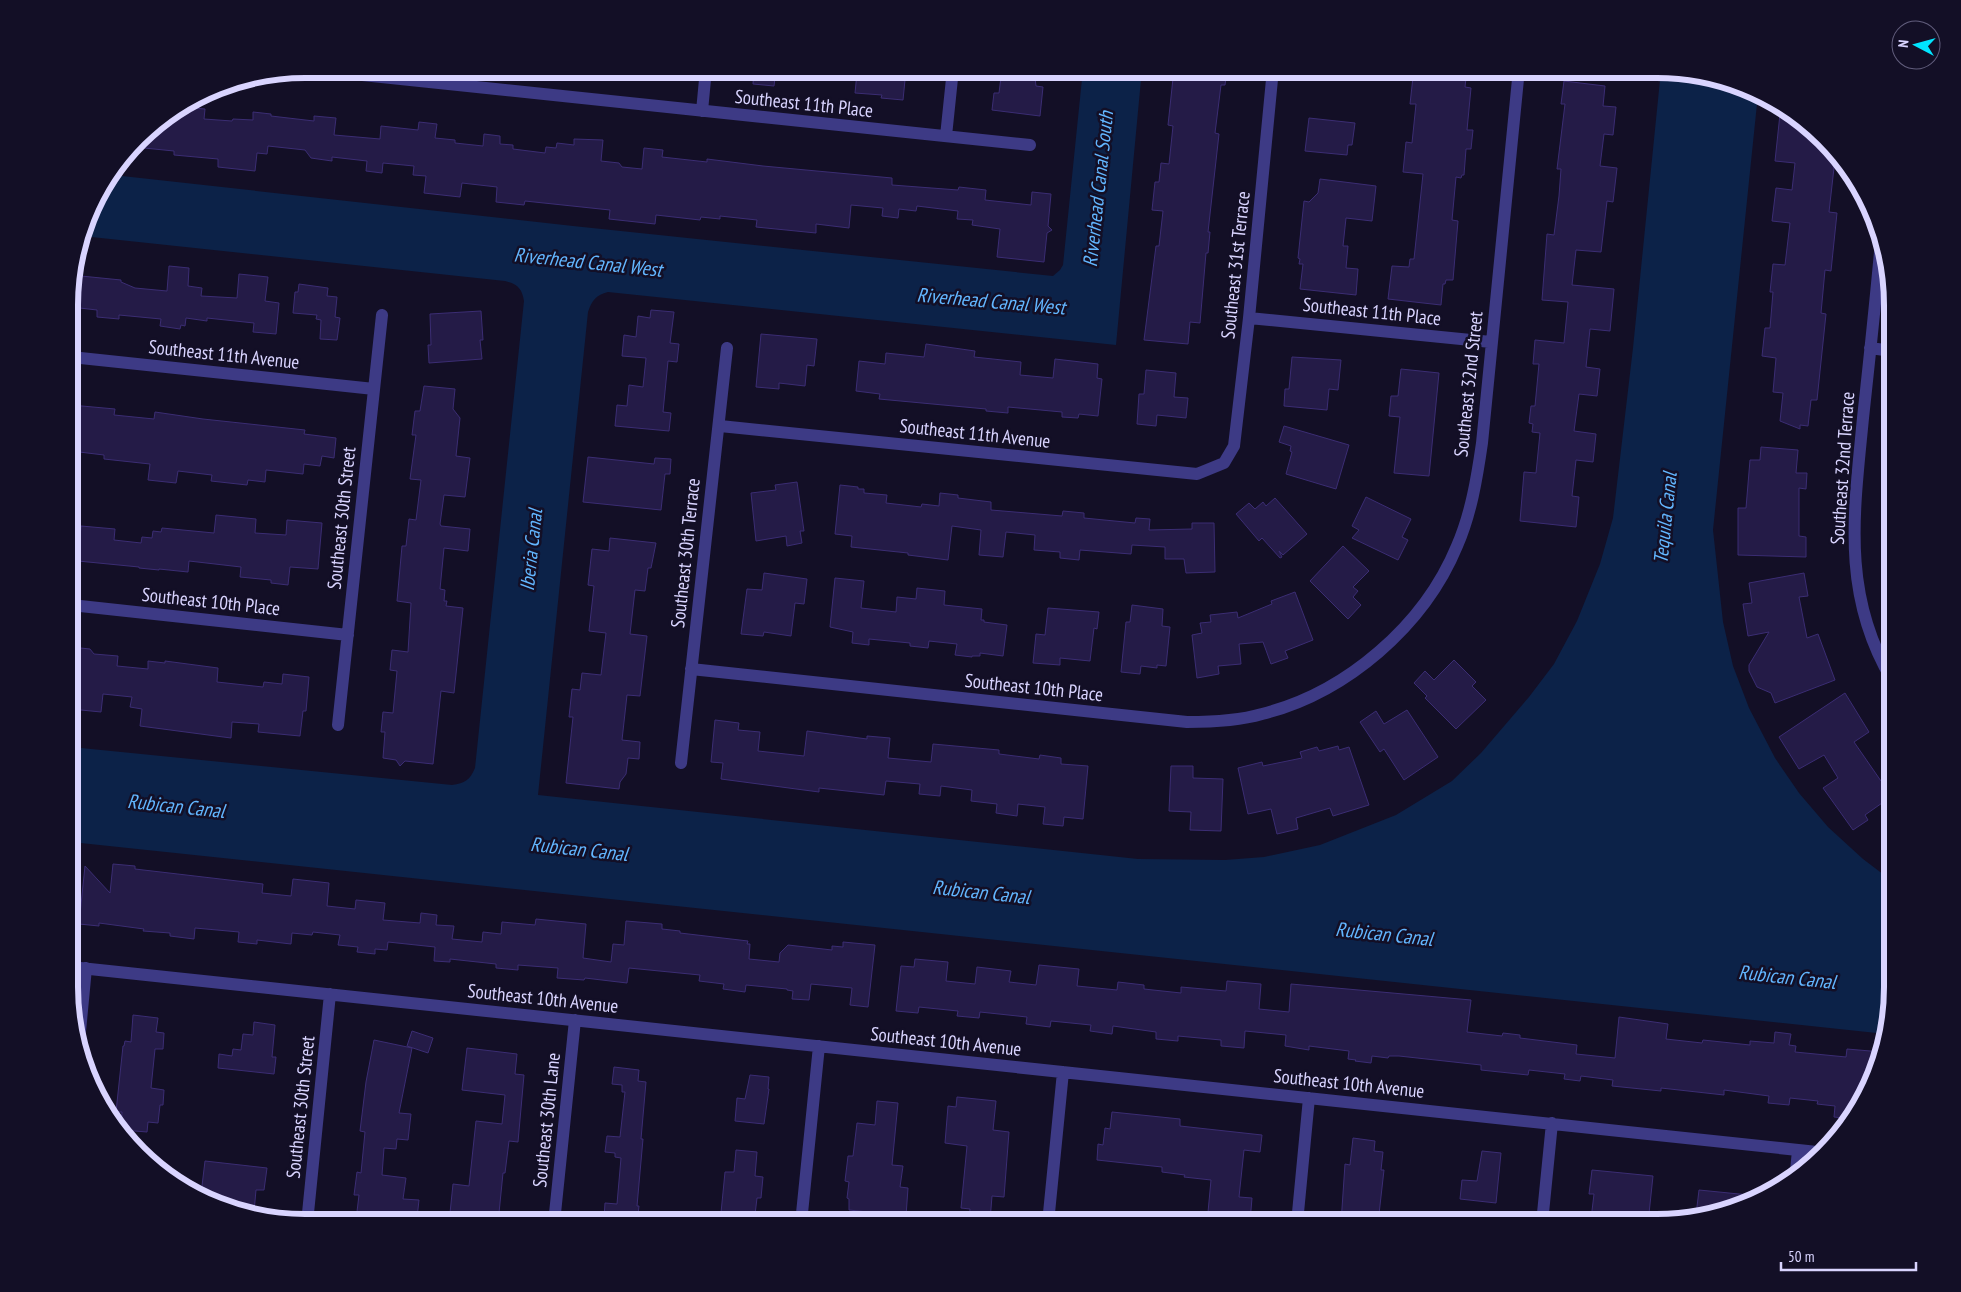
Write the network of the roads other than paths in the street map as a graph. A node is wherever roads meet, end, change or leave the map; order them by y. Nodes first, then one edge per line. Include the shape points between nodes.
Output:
1 (397, 78) edge
2 (459, 78) edge
3 (705, 78) edge
4 (952, 78) edge
5 (1272, 78) edge
6 (1518, 78) edge
7 (458, 84) junction
8 (702, 112) junction
9 (946, 136) junction
10 (1030, 145) dead end
11 (1879, 261) edge
12 (382, 315) dead end
13 (1249, 318) junction
14 (1491, 342) junction
15 (727, 348) dead end
16 (1870, 348) junction
17 (1884, 350) edge
18 (78, 357) edge
19 (374, 389) junction
20 (720, 426) junction
21 (1224, 463) joint
22 (78, 606) edge
23 (348, 635) junction
24 (1884, 665) edge
25 (1362, 666) joint
26 (691, 669) junction
27 (338, 725) dead end
28 (682, 764) dead end
29 (78, 967) edge
30 (86, 968) junction
31 (330, 994) junction
32 (575, 1020) junction
33 (81, 1025) edge
34 (819, 1046) junction
35 (1063, 1072) junction
36 (1309, 1098) junction
37 (1552, 1123) junction
38 (1798, 1150) junction
39 (1813, 1152) edge
40 (1796, 1167) edge
41 (308, 1214) edge
42 (555, 1214) edge
43 (802, 1214) edge
44 (1049, 1214) edge
45 (1298, 1214) edge
46 (1543, 1214) edge

1 - 7 street, Southeast 11th Place
2 - 7 street
3 - 8 street
4 - 9 street
5 - 13 street, Southeast 31st Terrace
6 - 14 street, Southeast 32nd Street
7 - 8 street, Southeast 11th Place
8 - 9 street, Southeast 11th Place
9 - 10 street, Southeast 11th Place
11 - 16 street, Southeast 32nd Terrace
12 - 19 street, Southeast 30th Street
13 - 14 street, Southeast 11th Place
13 - 21 street, Southeast 31st Terrace via 1234,446
14 - 25 street, Southeast 32nd Street via 1479,470 1457,547 1433,590 1404,629
15 - 20 street, Southeast 30th Terrace
16 - 17 street
16 - 24 street, Southeast 32nd Terrace via 1855,499 1854,554 1864,620
18 - 19 street, Southeast 11th Avenue
19 - 23 street, Southeast 30th Street
20 - 21 street, Southeast 11th Avenue via 1197,474
20 - 26 street, Southeast 30th Terrace
22 - 23 street, Southeast 10th Place
23 - 27 street, Southeast 30th Street
25 - 26 street, Southeast 10th Place via 1325,690 1290,706 1262,715 1212,722 1177,721
26 - 28 street, Southeast 30th Terrace
29 - 30 street, Southeast 10th Avenue
30 - 31 street, Southeast 10th Avenue
30 - 33 street
31 - 32 street, Southeast 10th Avenue
31 - 41 street, Southeast 30th Street
32 - 34 street, Southeast 10th Avenue
32 - 42 street, Southeast 30th Lane
34 - 35 street, Southeast 10th Avenue
34 - 43 street
35 - 36 street, Southeast 10th Avenue
35 - 44 street
36 - 37 street, Southeast 10th Avenue
36 - 45 street
37 - 38 street, Southeast 10th Avenue
37 - 46 street
38 - 39 street, Southeast 10th Avenue
38 - 40 street

